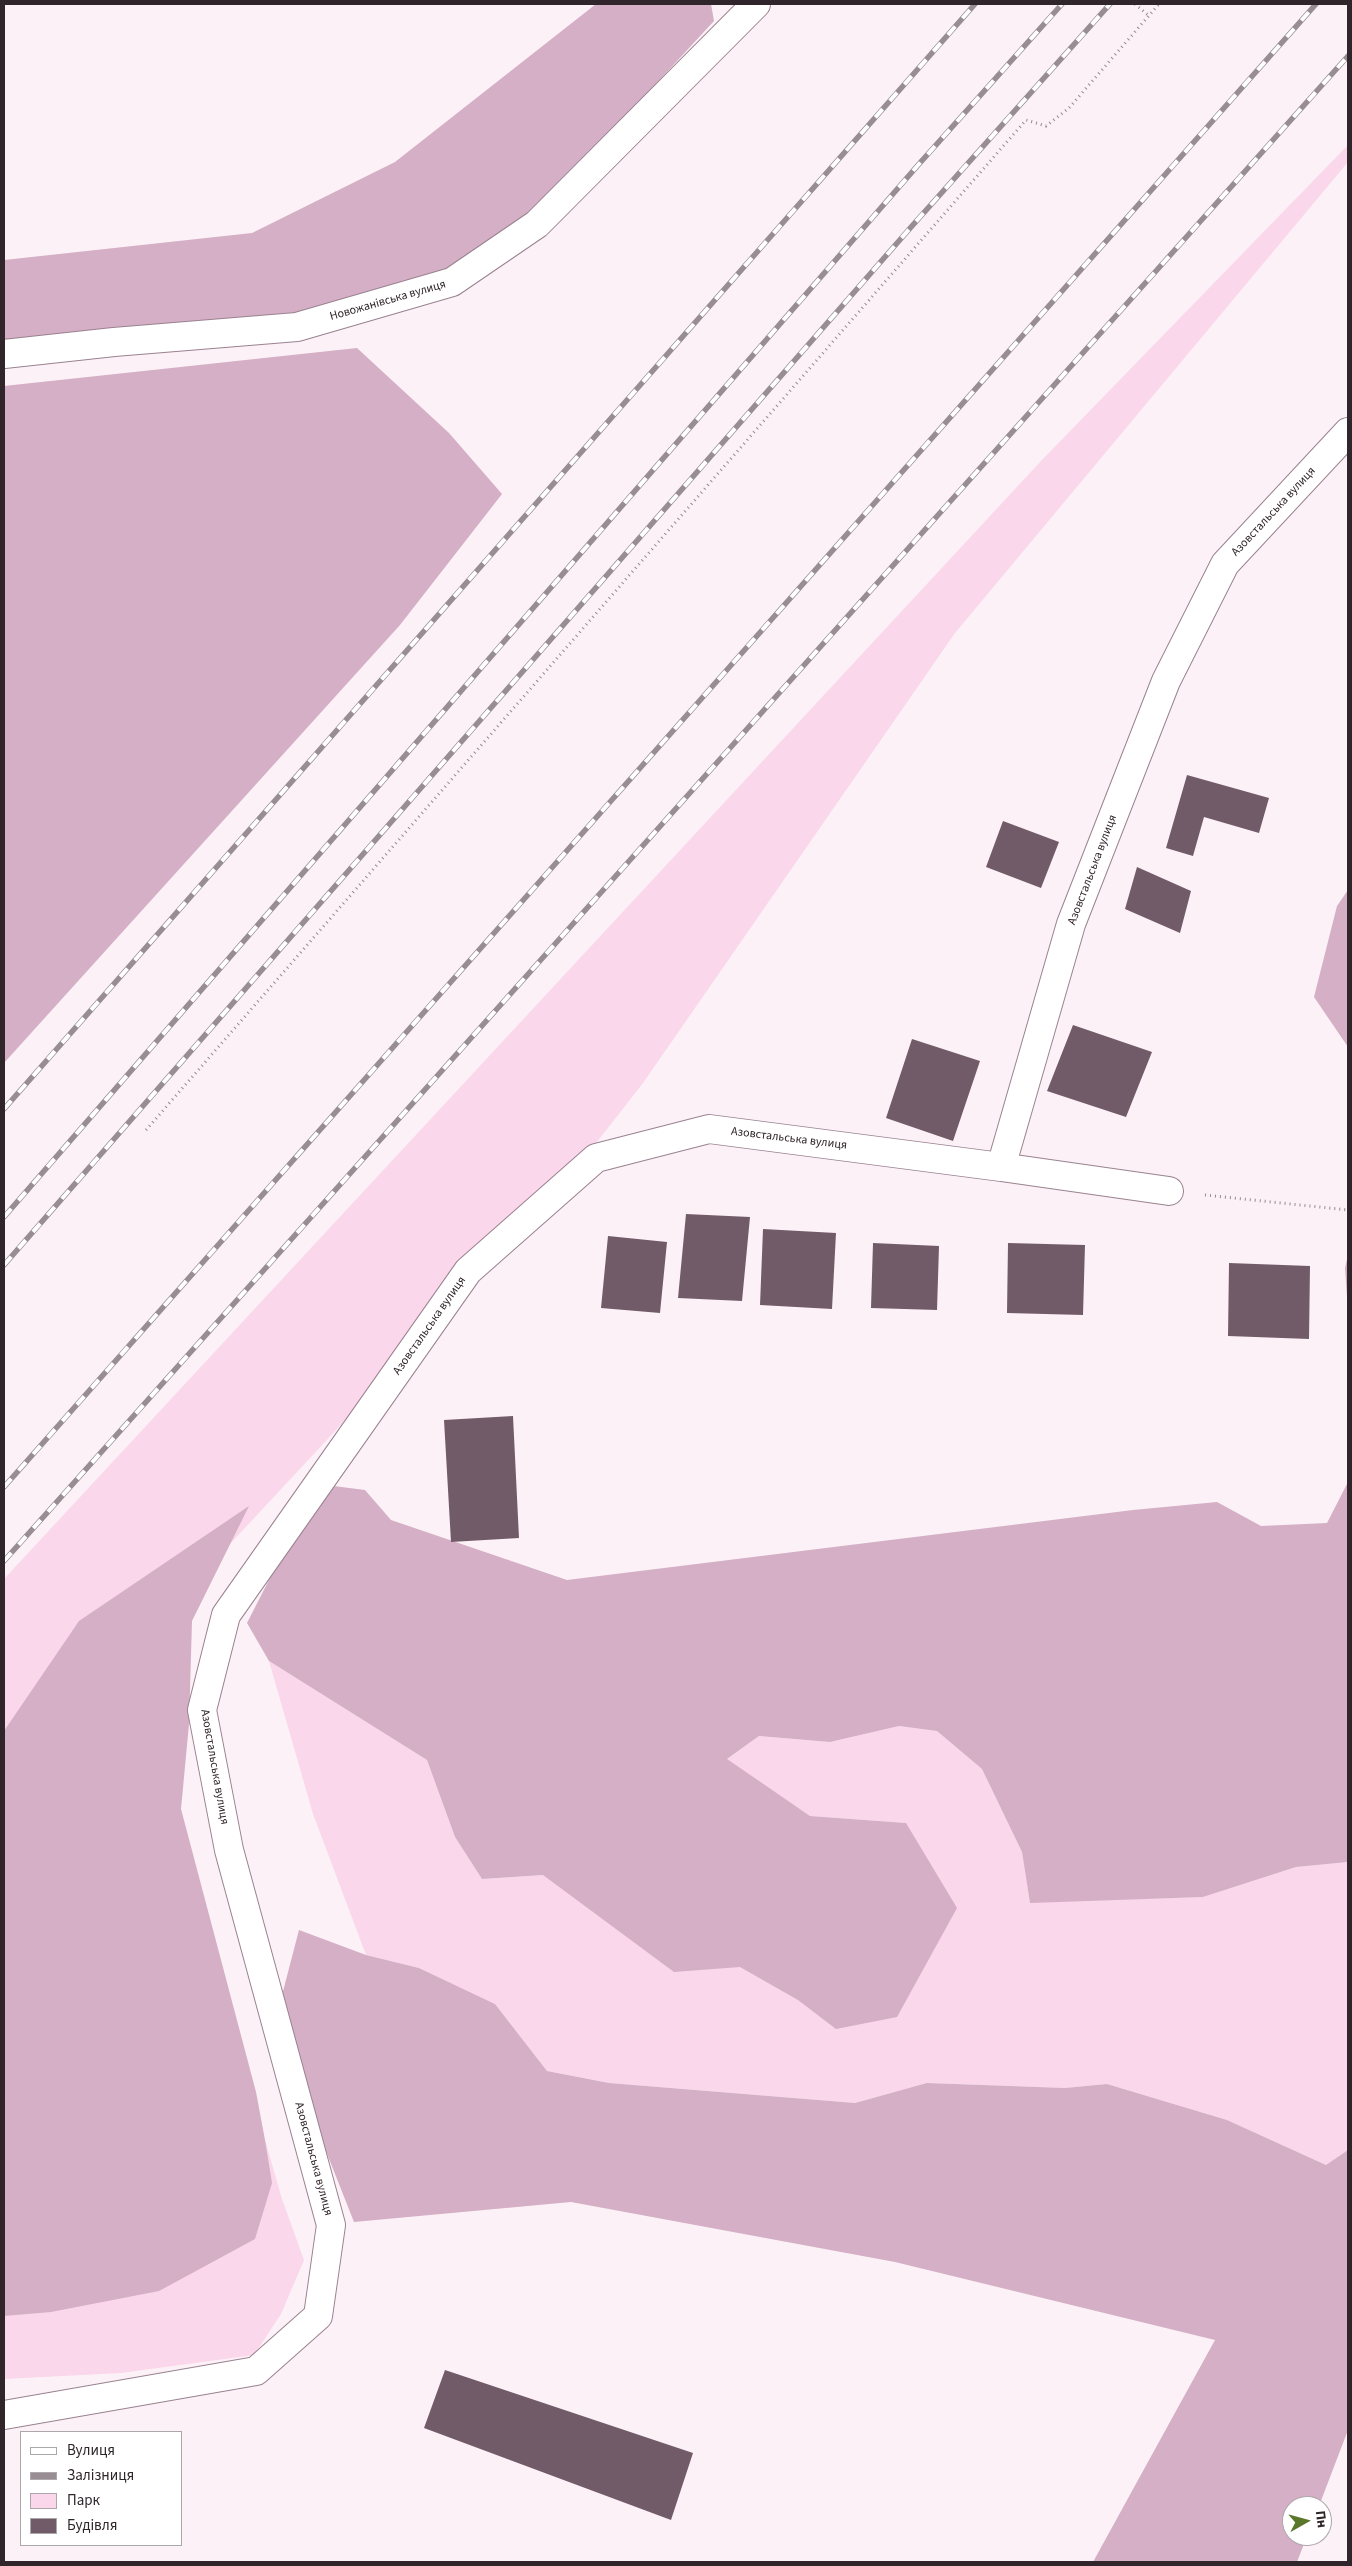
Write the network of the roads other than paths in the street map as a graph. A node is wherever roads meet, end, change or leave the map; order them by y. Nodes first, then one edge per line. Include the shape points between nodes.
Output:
1 (756, 4) edge
2 (4, 354) edge
3 (1348, 432) edge
4 (1001, 1167) junction
5 (1169, 1191) road end
6 (4, 2415) edge

1 - 2 street, Новожанівська вулиця via 537,224 452,282 297,327
3 - 4 street, Азовстальська вулиця via 1225,564 1166,681 1071,924
4 - 5 street
4 - 6 street, Азовстальська вулиця via 709,1129 596,1158 468,1272 226,1615 202,1710 229,1850 331,2225 318,2316 256,2371

